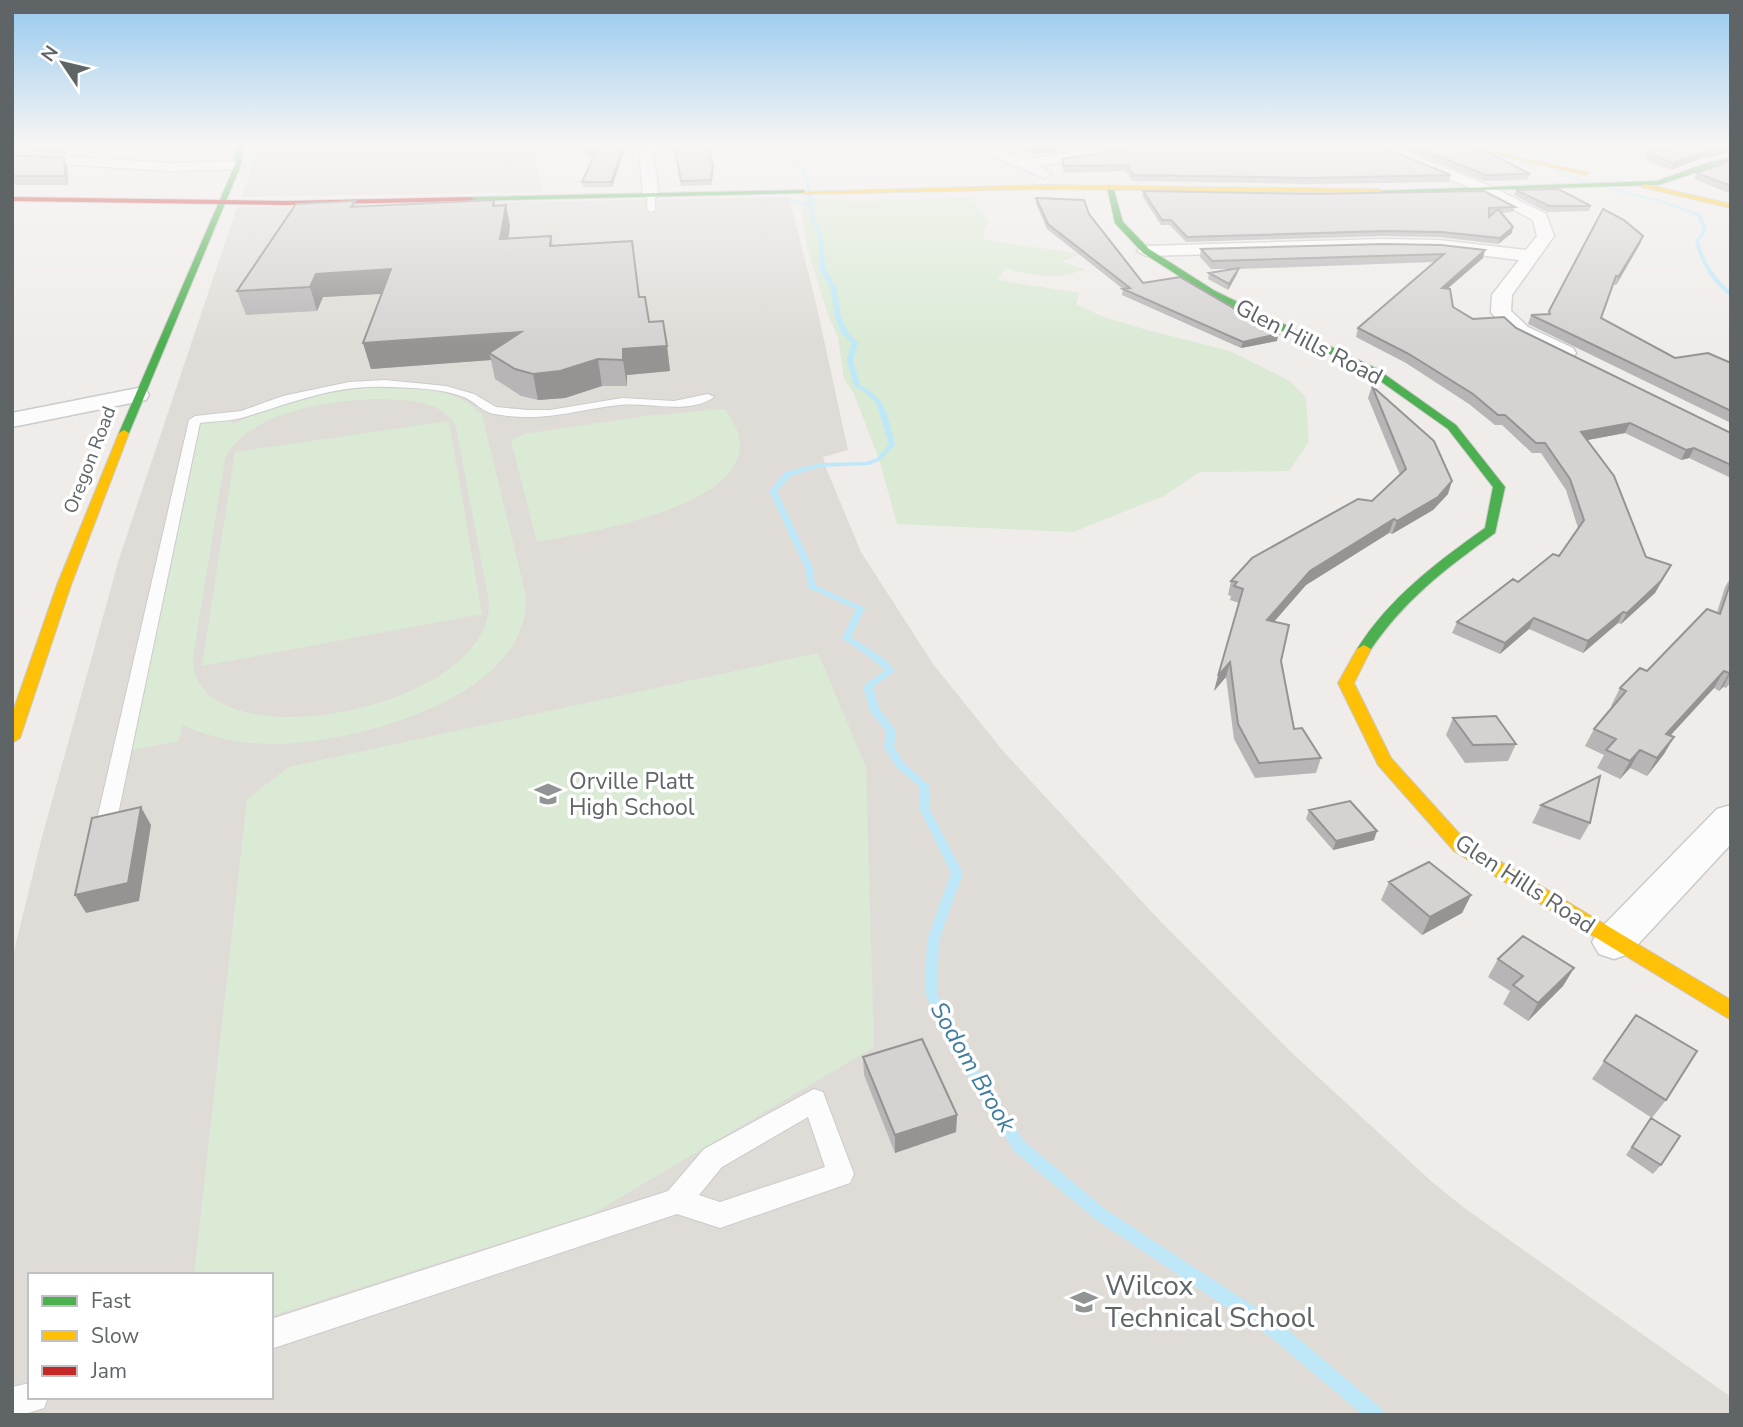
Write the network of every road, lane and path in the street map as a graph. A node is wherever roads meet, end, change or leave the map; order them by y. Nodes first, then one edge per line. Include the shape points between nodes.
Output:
1 (216, 213) edge
2 (1116, 213) edge
3 (1531, 213) edge
4 (1146, 251) junction
5 (1531, 256) junction
6 (1582, 362) edge
7 (138, 395) junction
8 (708, 397) dead end
9 (12, 420) edge
10 (12, 737) edge
11 (1731, 819) edge
12 (106, 824) edge
13 (1614, 942) junction
14 (1731, 1011) edge
15 (677, 1201) junction
16 (273, 1333) edge

1 - 7 street, Oregon Road
2 - 4 street, Glen Hills Road via 1119,223
3 - 5 street via 1540,217 1546,236
4 - 5 street via 1382,244 1439,245
4 - 13 street, Glen Hills Road via 1212,293 1373,371 1452,427 1499,487 1491,530 1434,570 1374,631 1346,683 1384,761 1460,846
5 - 6 street via 1502,295 1501,312 1521,331
7 - 9 street
7 - 10 street, Oregon Road via 64,585
8 - 12 lane via 674,404 622,401 528,414 493,410 446,389 385,383 338,387 243,414 195,420
11 - 13 street
13 - 14 street, Glen Hills Road
15 - 15 lane via 720,1215 841,1174 814,1100 713,1158
15 - 16 lane

